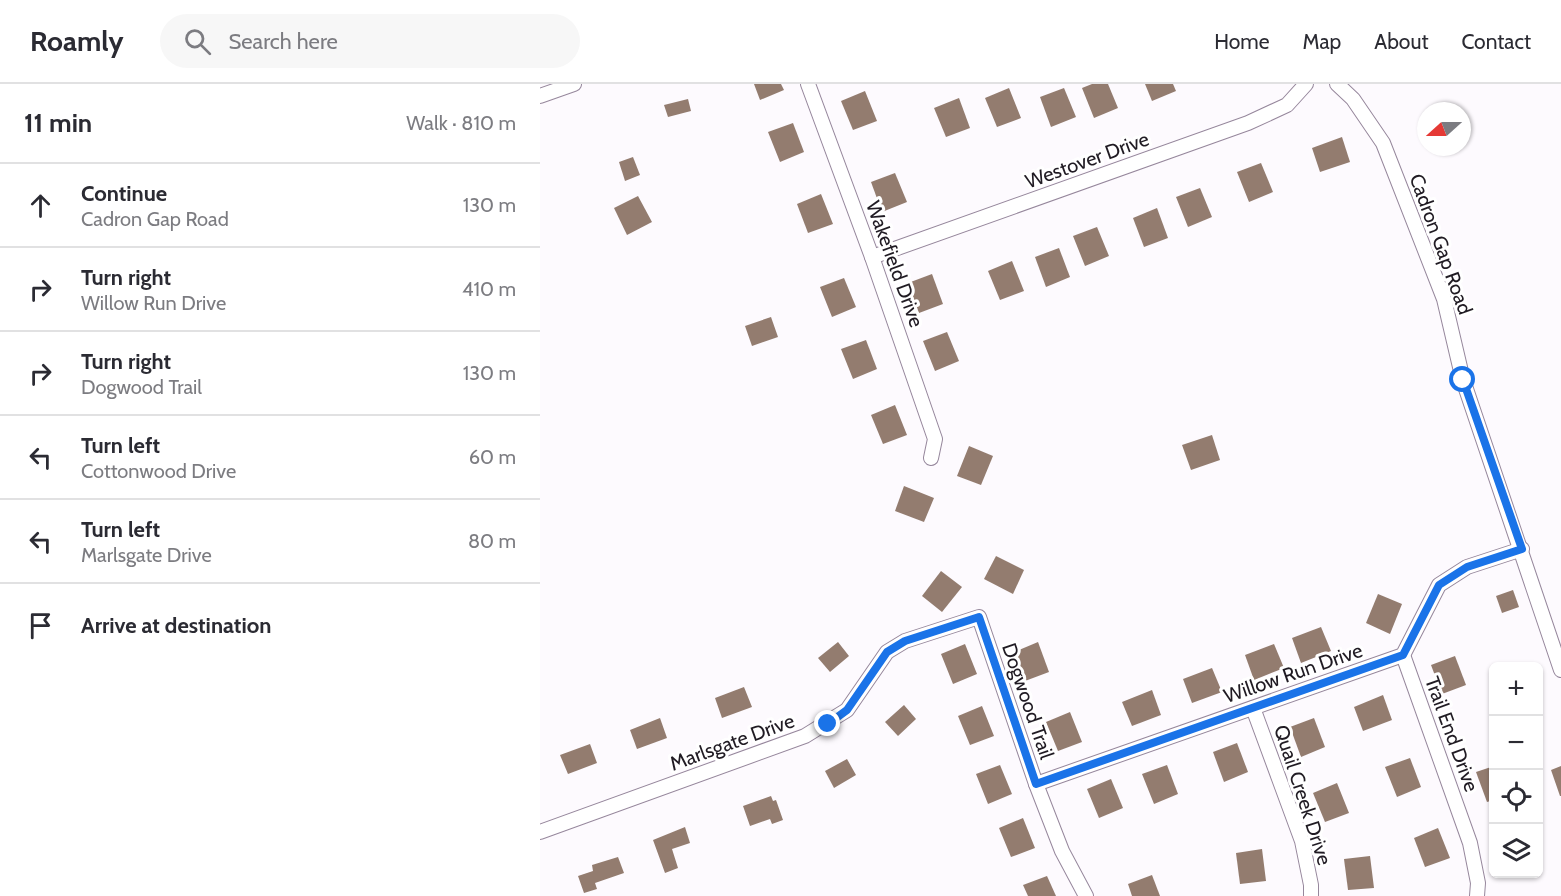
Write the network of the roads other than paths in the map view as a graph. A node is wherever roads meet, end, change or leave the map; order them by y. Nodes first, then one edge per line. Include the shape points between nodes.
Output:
1 (574, 84) edge
2 (808, 84) edge
3 (1306, 84) edge
4 (1337, 84) edge
5 (1348, 84) edge
6 (540, 96) edge
7 (1353, 99) junction
8 (873, 257) junction
9 (931, 458) dead end
10 (1522, 549) junction
11 (905, 641) joint
12 (1403, 655) junction
13 (1561, 670) edge
14 (1253, 708) junction
15 (1036, 784) junction
16 (540, 832) edge
17 (1086, 896) edge
18 (1311, 896) edge
19 (1477, 896) edge

1 - 6 street
2 - 8 street, Wakefield Drive
3 - 8 street, Westover Drive via 1287,105 1248,123
4 - 7 street, Cadron Gap Road
5 - 7 street
7 - 10 street, Cadron Gap Road via 1383,143 1444,299 1463,380
8 - 9 street, Wakefield Drive via 935,439
10 - 12 street via 1467,567 1439,585
10 - 13 street, Cadron Gap Road
11 - 15 street, Dogwood Trail via 979,617
11 - 16 street, Marlsgate Drive via 887,652 847,710 805,736
12 - 14 street, Willow Run Drive
12 - 19 street, Trail End Drive via 1470,843
14 - 15 street, Willow Run Drive
14 - 18 street, Quail Creek Drive via 1302,842
15 - 17 street, Dogwood Trail via 1062,851

